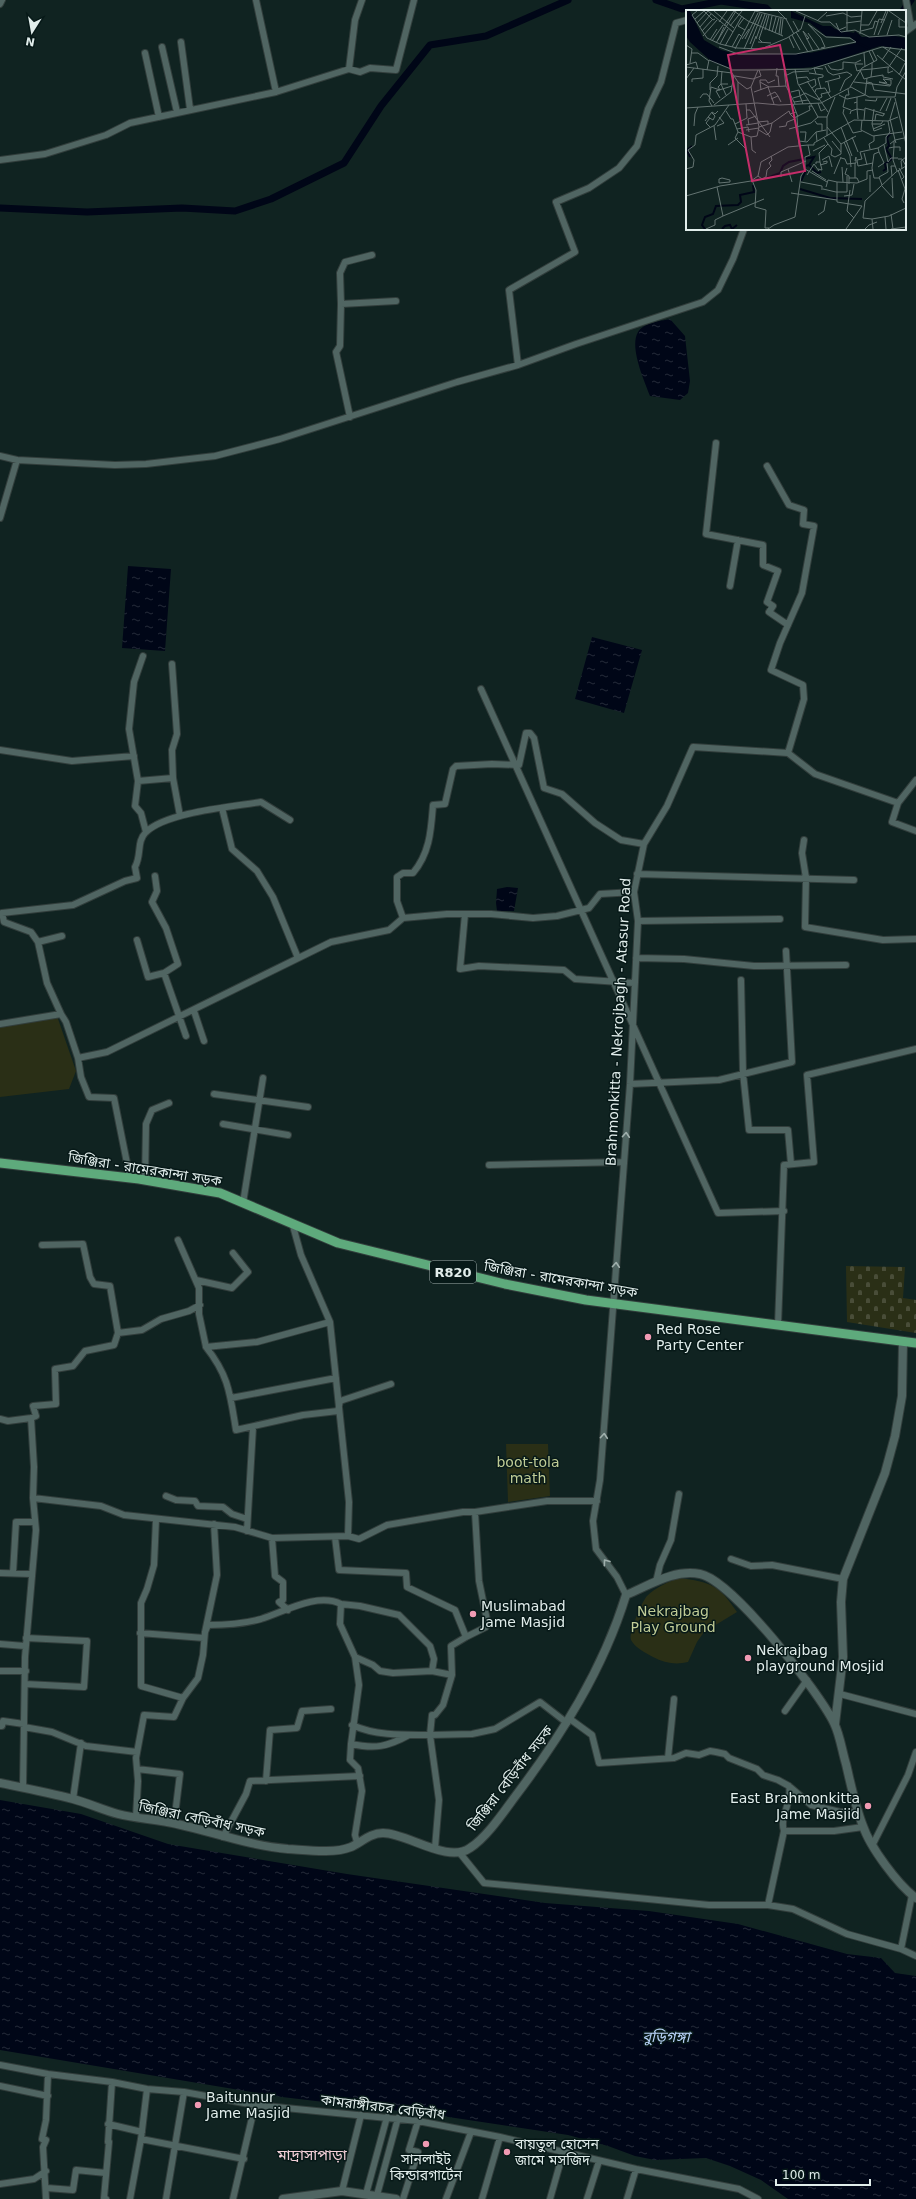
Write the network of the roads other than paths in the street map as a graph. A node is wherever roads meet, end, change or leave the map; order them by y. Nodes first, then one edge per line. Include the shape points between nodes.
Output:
1 (2, 0) edge
2 (256, 0) edge
3 (362, 0) edge
4 (414, 0) edge
5 (906, 0) edge
6 (0, 4) edge
7 (686, 20) edge
8 (912, 25) edge
9 (181, 42) dead end
10 (162, 47) dead end
11 (145, 53) dead end
12 (349, 69) junction
13 (276, 92) junction
14 (190, 109) junction
15 (177, 112) junction
16 (159, 116) junction
17 (0, 160) edge
18 (744, 230) edge
19 (372, 255) dead end
20 (396, 301) dead end
21 (341, 304) junction
22 (518, 365) junction
23 (350, 417) junction
24 (716, 443) dead end
25 (0, 456) edge
26 (17, 460) junction
27 (767, 466) dead end
28 (0, 518) edge
29 (738, 540) junction
30 (730, 586) dead end
31 (788, 625) junction
32 (143, 656) dead end
33 (172, 664) dead end
34 (481, 689) dead end
35 (0, 750) edge
36 (788, 753) junction
37 (134, 756) junction
38 (173, 778) junction
39 (138, 780) junction
40 (916, 780) edge
41 (898, 803) junction
42 (222, 808) junction
43 (180, 816) junction
44 (290, 820) dead end
45 (916, 831) edge
46 (146, 832) junction
47 (804, 840) dead end
48 (644, 844) junction
49 (637, 874) junction
50 (155, 876) dead end
51 (806, 878) junction
52 (854, 880) dead end
53 (634, 892) junction
54 (465, 914) junction
55 (403, 918) junction
56 (780, 919) dead end
57 (638, 921) junction
58 (2, 923) edge
59 (62, 936) dead end
60 (916, 939) edge
61 (136, 940) dead end
62 (38, 942) junction
63 (786, 951) dead end
64 (298, 958) junction
65 (636, 958) junction
66 (846, 965) dead end
67 (786, 966) junction
68 (164, 973) junction
69 (741, 980) dead end
70 (634, 983) junction
71 (194, 1011) junction
72 (61, 1014) junction
73 (179, 1018) junction
74 (0, 1024) edge
75 (186, 1036) dead end
76 (204, 1041) dead end
77 (916, 1049) edge
78 (78, 1058) junction
79 (743, 1073) junction
80 (264, 1078) dead end
81 (630, 1084) junction
82 (214, 1094) dead end
83 (260, 1101) junction
84 (169, 1103) dead end
85 (308, 1107) dead end
86 (223, 1124) dead end
87 (255, 1129) junction
88 (288, 1135) dead end
89 (623, 1162) junction
90 (0, 1163) edge
91 (791, 1164) junction
92 (489, 1165) dead end
93 (130, 1178) junction
94 (145, 1180) junction
95 (242, 1203) junction
96 (784, 1212) junction
97 (293, 1226) junction
98 (178, 1240) dead end
99 (42, 1245) dead end
100 (233, 1253) dead end
101 (196, 1280) junction
102 (614, 1304) junction
103 (200, 1305) junction
104 (330, 1322) junction
105 (778, 1325) junction
106 (118, 1333) junction
107 (903, 1341) junction
108 (916, 1343) edge
109 (206, 1347) junction
110 (336, 1378) junction
111 (391, 1384) dead end
112 (231, 1398) junction
113 (340, 1401) junction
114 (31, 1418) junction
115 (0, 1419) edge
116 (253, 1427) junction
117 (679, 1494) dead end
118 (166, 1496) dead end
119 (33, 1498) junction
120 (597, 1501) junction
121 (475, 1512) junction
122 (156, 1519) junction
123 (247, 1519) junction
124 (35, 1522) junction
125 (214, 1524) junction
126 (247, 1530) junction
127 (348, 1536) junction
128 (335, 1537) junction
129 (272, 1538) junction
130 (731, 1559) dead end
131 (0, 1573) edge
132 (13, 1573) junction
133 (32, 1574) junction
134 (843, 1579) junction
135 (656, 1582) junction
136 (626, 1595) junction
137 (341, 1604) junction
138 (288, 1610) junction
139 (140, 1633) junction
140 (204, 1635) junction
141 (466, 1637) junction
142 (26, 1638) junction
143 (0, 1644) edge
144 (25, 1646) junction
145 (355, 1657) junction
146 (0, 1671) edge
147 (26, 1671) junction
148 (432, 1671) junction
149 (452, 1675) junction
150 (807, 1680) junction
151 (25, 1684) junction
152 (840, 1694) junction
153 (183, 1698) junction
154 (674, 1699) dead end
155 (331, 1709) dead end
156 (785, 1711) dead end
157 (916, 1714) edge
158 (569, 1721) junction
159 (835, 1724) junction
160 (352, 1725) junction
161 (0, 1726) edge
162 (24, 1726) junction
163 (409, 1735) junction
164 (430, 1735) junction
165 (81, 1744) junction
166 (350, 1744) junction
167 (137, 1752) junction
168 (916, 1752) edge
169 (668, 1758) junction
170 (914, 1762) edge
171 (137, 1769) junction
172 (360, 1776) junction
173 (266, 1781) junction
174 (0, 1783) edge
175 (789, 1786) junction
176 (22, 1788) junction
177 (73, 1799) junction
178 (858, 1812) junction
179 (136, 1817) junction
180 (174, 1823) junction
181 (863, 1827) junction
182 (784, 1831) junction
183 (223, 1837) junction
184 (357, 1842) junction
185 (873, 1844) junction
186 (435, 1848) junction
187 (459, 1852) junction
188 (914, 1896) edge
189 (768, 1905) junction
190 (901, 1949) junction
191 (916, 1956) edge
192 (0, 2065) edge
193 (48, 2074) junction
194 (112, 2082) junction
195 (0, 2086) edge
196 (147, 2089) junction
197 (184, 2092) junction
198 (48, 2096) junction
199 (256, 2105) junction
200 (361, 2115) junction
201 (387, 2117) junction
202 (398, 2118) junction
203 (418, 2121) junction
204 (108, 2124) junction
205 (142, 2132) junction
206 (472, 2132) junction
207 (500, 2137) junction
208 (141, 2139) junction
209 (174, 2147) junction
210 (563, 2153) junction
211 (244, 2159) junction
212 (599, 2161) junction
213 (636, 2169) junction
214 (46, 2171) junction
215 (106, 2173) junction
216 (0, 2183) edge
217 (47, 2188) junction
218 (342, 2190) junction
219 (366, 2194) junction
220 (377, 2195) junction
221 (46, 2199) edge
222 (106, 2199) edge
223 (130, 2199) edge
224 (166, 2199) edge
225 (233, 2199) edge
226 (283, 2199) edge
227 (396, 2199) edge
228 (404, 2199) edge
229 (446, 2199) edge
230 (482, 2199) edge
231 (550, 2199) edge
232 (587, 2199) edge
233 (627, 2199) edge
234 (758, 2199) edge

1 - 6 street
2 - 13 street
3 - 12 street via 355,20
4 - 12 street via 396,70 370,68 360,72
5 - 8 street
7 - 22 street via 676,23 661,82 648,109 637,146 619,168 589,188 556,202 575,252 509,290
9 - 14 street
10 - 15 street
11 - 16 street
12 - 13 street
13 - 14 street
14 - 15 street
15 - 16 street
16 - 17 street via 130,123 106,135 45,154
18 - 22 street via 718,290 703,302
19 - 21 street via 345,262 340,273
20 - 21 street
21 - 23 street via 340,346 336,352
22 - 23 street
23 - 26 street via 208,457 115,465
24 - 29 street via 706,534
25 - 26 street
26 - 28 street
27 - 31 street via 788,505 804,510 803,524 814,526 802,593
29 - 30 street
29 - 31 street via 763,545 763,565 778,571 767,602 773,606 770,612
31 - 36 street via 771,670 803,685 804,700
32 - 37 street via 134,682 129,729
33 - 38 street via 177,734 172,750
34 - 96 street via 718,1213
35 - 37 street via 72,761
36 - 41 street via 816,774
36 - 48 street, Brahmonkitta - Nekrojbagh - Atasur Road via 693,747 668,806
37 - 39 street
38 - 39 street
38 - 43 street
39 - 46 street via 134,806 141,813
40 - 41 street
41 - 45 street via 892,822
42 - 43 street
42 - 44 street via 261,802
42 - 64 street via 232,849 257,871 273,896
43 - 46 street via 171,818
46 - 58 street via 139,842 139,860 135,866 137,878 73,905 2,913
47 - 51 street via 802,853
48 - 49 street, Brahmonkitta - Nekrojbagh - Atasur Road
48 - 55 street via 621,840 594,823 562,794 544,788 534,738 530,733 526,733 519,765 480,764 456,766 453,769 445,804 433,805 431,837 420,864 413,873 404,873 398,877 397,901
49 - 51 street
49 - 53 street, Brahmonkitta - Nekrojbagh - Atasur Road
50 - 68 street via 157,891 152,902 166,928 178,964
51 - 52 street
51 - 60 street via 805,927 883,940
53 - 54 street via 600,894 589,908 557,916 533,918
53 - 57 street, Brahmonkitta - Nekrojbagh - Atasur Road
54 - 55 street
54 - 70 street via 460,969 479,966 564,970 575,979
55 - 64 street via 389,930 331,942
56 - 57 street
57 - 65 street, Brahmonkitta - Nekrojbagh - Atasur Road
58 - 62 street via 31,932
59 - 62 street
61 - 68 street via 148,977
62 - 72 street via 47,983
63 - 67 street
64 - 71 street
65 - 67 street
65 - 70 street, Brahmonkitta - Nekrojbagh - Atasur Road
66 - 67 street
67 - 79 street via 792,1062
68 - 73 street
69 - 79 street
70 - 81 street, Brahmonkitta - Nekrojbagh - Atasur Road
71 - 73 street
71 - 76 street
72 - 74 street
72 - 78 street
73 - 75 street
73 - 78 street via 107,1052
77 - 91 street via 808,1076 814,1162
78 - 93 street via 81,1077 89,1097 114,1098
79 - 81 street via 719,1080
79 - 91 street via 749,1130 788,1130
80 - 83 street
89 -> 81 street, Brahmonkitta - Nekrojbagh - Atasur Road
82 - 83 street
83 - 85 street
83 - 87 street
84 - 94 street via 152,1110 146,1124
86 - 87 street
87 - 88 street
87 - 95 street
89 - 92 street
102 -> 89 street, Brahmonkitta - Nekrojbagh - Atasur Road
90 - 93 main road, জিঞ্জিরা - রামেরকান্দা সড়ক / R820
91 - 96 street via 784,1165
93 - 94 main road, জিঞ্জিরা - রামেরকান্দা সড়ক / R820
94 - 95 main road, জিঞ্জিরা - রামেরকান্দা সড়ক / R820 via 220,1193
95 - 97 main road, জিঞ্জিরা - রামেরকান্দা সড়ক / R820
96 - 105 street
97 - 102 main road, জিঞ্জিরা - রামেরকান্দা সড়ক / R820 via 338,1243 409,1262 505,1284
97 - 104 street via 301,1255
98 - 101 street
99 - 106 street via 83,1244 90,1277 94,1284 110,1286
100 - 101 street via 248,1272 232,1288
101 - 103 street
102 - 105 main road, জিঞ্জিরা - রামেরকান্দা সড়ক / R820
120 -> 102 street, Brahmonkitta - Nekrojbagh - Atasur Road
103 - 106 street via 161,1319 142,1330
103 - 109 street via 199,1314
104 - 109 street via 257,1342
104 - 110 street
105 - 107 main road, জিঞ্জিরা - রামেরকান্দা সড়ক / R820
106 - 114 street via 114,1345 85,1351 73,1366 55,1369 56,1404 33,1406 36,1416
107 - 108 main road, জিঞ্জিরা - রামেরকান্দা সড়ক / R820
107 - 134 street via 902,1396 895,1436 885,1474
109 - 112 street via 227,1380
110 - 112 street
110 - 113 street
111 - 113 street
112 - 116 street via 236,1430
113 - 116 street via 338,1411 303,1415
113 - 127 street via 349,1502
114 - 115 street via 8,1421
114 - 119 street
116 - 123 street
117 - 135 street via 671,1540
118 - 123 street via 176,1500 195,1501 198,1506 223,1507 232,1514
119 - 122 street via 101,1506 124,1515
119 - 124 street
120 - 121 street via 547,1501
136 -> 120 street, Brahmonkitta - Nekrojbagh - Atasur Road via 617,1577 596,1549 593,1521
121 - 127 street via 387,1525 359,1539
121 - 141 street via 479,1581 487,1620 486,1627
122 - 125 street
122 - 139 street via 154,1565 140,1603
123 - 126 street
124 - 132 street via 16,1522
124 - 133 street
125 - 126 street
125 - 140 street via 217,1575
126 - 129 street
127 - 128 street
128 - 129 street
128 - 141 street via 339,1570 406,1573 407,1587 455,1610
129 - 138 street via 275,1576 283,1582 283,1600 279,1602
130 - 134 street via 751,1566 772,1565
131 - 132 street
132 - 133 street
133 - 142 street
134 - 152 street via 843,1657
135 - 136 street
135 - 150 street via 672,1575 700,1574 712,1578 753,1617
136 - 158 street, জিঞ্জিরা বেড়িবাঁধ সড়ক via 599,1663
137 - 138 street via 336,1601 306,1602
137 - 145 street via 340,1624
137 - 148 street via 399,1614 430,1646 434,1659
138 - 140 street via 230,1625 208,1625
139 - 140 street
139 - 153 street via 141,1686
140 - 153 street via 198,1678
141 - 149 street via 451,1646
142 - 144 street
142 - 151 street via 87,1641 84,1687
143 - 144 street
144 - 147 street
145 - 148 street via 380,1671
145 - 160 street via 359,1685
146 - 147 street
147 - 151 street
148 - 149 street
149 - 164 street via 443,1705 435,1715 432,1715
150 - 156 street
150 - 159 street
151 - 162 street
152 - 157 street
152 - 159 street
153 - 167 street via 174,1717 144,1715
154 - 169 street
155 - 173 street via 302,1711 297,1728 270,1730
158 - 164 street via 540,1702 495,1729 472,1734
158 - 169 street via 592,1735 599,1763
158 - 187 street, জিঞ্জিরা বেড়িবাঁধ সড়ক via 549,1752 493,1825 470,1849
159 - 178 street
160 - 163 street via 365,1731
160 - 166 street
161 - 162 street via 3,1721
162 - 165 street via 52,1732
162 - 176 street
163 - 164 street
163 - 166 street via 393,1744 375,1748
164 - 186 street via 439,1800
165 - 167 street
165 - 177 street
166 - 172 street via 350,1760 357,1765
167 - 171 street
168 - 170 street
169 - 175 street via 683,1756 686,1753 722,1753
170 - 185 street
171 - 179 street
171 - 180 street via 180,1774
172 - 173 street
172 - 184 street via 362,1791 355,1835
173 - 183 street via 249,1782 246,1794
174 - 176 street, জিঞ্জিরা বেড়িবাঁধ সড়ক
175 - 178 street via 811,1805 840,1812
175 - 182 street
176 - 177 street, জিঞ্জিরা বেড়িবাঁধ সড়ক
177 - 179 street, জিঞ্জিরা বেড়িবাঁধ সড়ক
178 - 181 street
179 - 180 street, জিঞ্জিরা বেড়িবাঁধ সড়ক
180 - 183 street, জিঞ্জিরা বেড়িবাঁধ সড়ক
181 - 182 street via 834,1831
181 - 185 street
182 - 189 street
183 - 184 street, জিঞ্জিরা বেড়িবাঁধ সড়ক via 290,1849 335,1850 350,1847
184 - 186 street, জিঞ্জিরা বেড়িবাঁধ সড়ক via 384,1833
185 - 188 street via 894,1878
186 - 187 street, জিঞ্জিরা বেড়িবাঁধ সড়ক
187 - 189 street via 484,1883 709,1905
188 - 190 street
189 - 190 street via 793,1908 847,1934
190 - 191 street
192 - 193 street, কামরাঙ্গীরচর বেড়িবাঁধ
193 - 194 street, কামরাঙ্গীরচর বেড়িবাঁধ
193 - 198 street
194 - 196 street, কামরাঙ্গীরচর বেড়িবাঁধ
194 - 204 street
195 - 198 street
196 - 197 street, কামরাঙ্গীরচর বেড়িবাঁধ
196 - 205 street
197 - 199 street, কামরাঙ্গীরচর বেড়িবাঁধ
197 - 209 street
198 - 214 street via 42,2139 46,2140 43,2147
199 - 200 street, কামরাঙ্গীরচর বেড়িবাঁধ
199 - 211 street
200 - 201 street, কামরাঙ্গীরচর বেড়িবাঁধ
200 - 218 street
201 - 202 street, কামরাঙ্গীরচর বেড়িবাঁধ
201 - 219 street
202 - 203 street, কামরাঙ্গীরচর বেড়িবাঁধ
202 - 220 street
203 - 206 street, কামরাঙ্গীরচর বেড়িবাঁধ
203 - 228 street via 409,2150 418,2152
204 - 205 street
204 - 215 street
205 - 208 street
206 - 207 street, কামরাঙ্গীরচর বেড়িবাঁধ
206 - 229 street
207 - 210 street, কামরাঙ্গীরচর বেড়িবাঁধ
207 - 230 street
208 - 209 street
208 - 223 street
209 - 211 street
209 - 224 street
210 - 212 street, কামরাঙ্গীরচর বেড়িবাঁধ
210 - 231 street
211 - 225 street
212 - 213 street, কামরাঙ্গীরচর বেড়িবাঁধ
212 - 232 street
213 - 233 street
213 - 234 street, কামরাঙ্গীরচর বেড়িবাঁধ via 739,2189
214 - 216 street via 34,2178
214 - 217 street
215 - 217 street via 76,2170 73,2190
215 - 222 street
217 - 221 street
218 - 219 street
218 - 226 street
219 - 220 street
220 - 227 street

